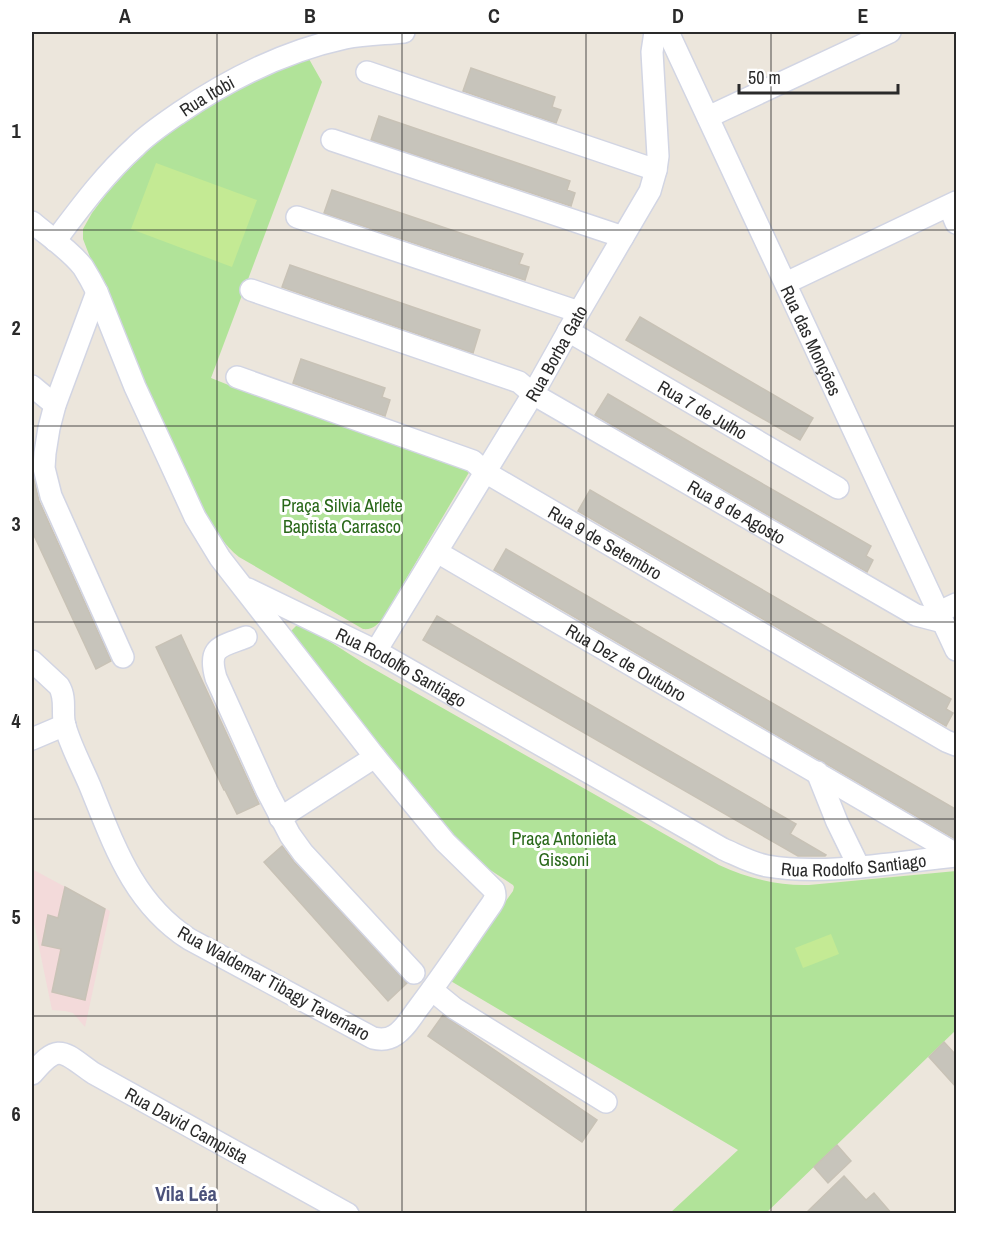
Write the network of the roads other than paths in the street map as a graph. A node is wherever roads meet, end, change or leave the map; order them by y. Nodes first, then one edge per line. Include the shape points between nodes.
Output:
1 (404, 32) edge
2 (655, 32) edge
3 (668, 32) edge
4 (890, 32) edge
5 (344, 35) edge
6 (368, 72) dead end
7 (708, 117) junction
8 (332, 140) dead end
9 (656, 170) junction
10 (954, 210) edge
11 (297, 217) dead end
12 (32, 222) edge
13 (623, 237) junction
14 (55, 241) junction
15 (786, 283) junction
16 (250, 290) dead end
17 (97, 292) junction
18 (579, 312) junction
19 (568, 331) junction
20 (237, 377) dead end
21 (32, 386) edge
22 (534, 394) junction
23 (55, 405) junction
24 (485, 472) junction
25 (838, 488) dead end
26 (437, 552) junction
27 (243, 588) junction
28 (946, 612) edge
29 (246, 637) dead end
30 (957, 650) edge
31 (376, 651) junction
32 (123, 657) dead end
33 (32, 661) edge
34 (65, 725) junction
35 (32, 738) edge
36 (957, 745) edge
37 (375, 757) junction
38 (817, 772) junction
39 (280, 818) junction
40 (957, 855) edge
41 (858, 867) junction
42 (414, 973) dead end
43 (432, 990) junction
44 (32, 1074) edge
45 (606, 1102) dead end
46 (348, 1214) edge

1 - 5 street, Rua Itobi
2 - 9 street, Rua Borba Gato via 652,52
3 - 7 street, Rua das Monções
4 - 7 street
5 - 14 street, Rua Itobi via 226,83 160,126 98,185
6 - 9 street
7 - 15 street, Rua das Monções
8 - 13 street
9 - 13 street, Rua Borba Gato via 650,191
10 - 15 street
11 - 18 street
12 - 14 street, Rua Rodolfo Santiago
13 - 18 street, Rua Borba Gato
14 - 17 street, Rua Rodolfo Santiago via 74,257
15 - 28 street, Rua das Monções
16 - 22 street, Rua 8 de Agosto via 519,382
17 - 23 street
17 - 27 street, Rua Rodolfo Santiago via 135,387 195,517
18 - 19 street, Rua Borba Gato
19 - 22 street, Rua Borba Gato
19 - 25 street, Rua 7 de Julho
20 - 24 street, Rua 9 de Setembro via 473,461
21 - 23 street
22 - 24 street, Rua Borba Gato
22 - 28 street, Rua 8 de Agosto via 916,615
23 - 32 street via 44,468 51,496
24 - 26 street, Rua Borba Gato
24 - 36 street, Rua 9 de Setembro
26 - 31 street, Rua Borba Gato
26 - 38 street, Rua Dez de Outubro
27 - 31 street, Rua Rodolfo Santiago
27 - 37 street, Rua Waldemar Tibagy Tavernaro
28 - 30 street, Rua das Monções
29 - 39 street via 217,651 213,667
31 - 41 street, Rua Rodolfo Santiago via 747,860 785,868
33 - 34 street via 62,691
34 - 35 street
34 - 43 street, Rua Waldemar Tibagy Tavernaro via 130,877 145,900 176,931 373,1038 382,1040 396,1034
37 - 39 street
37 - 43 street, Rua Waldemar Tibagy Tavernaro via 445,842 496,894
38 - 40 street, Rua Dez de Outubro
38 - 41 street
39 - 42 street via 303,853
40 - 41 street, Rua Rodolfo Santiago
43 - 45 street via 454,1008
44 - 46 street, Rua David Campista via 50,1055 64,1054

